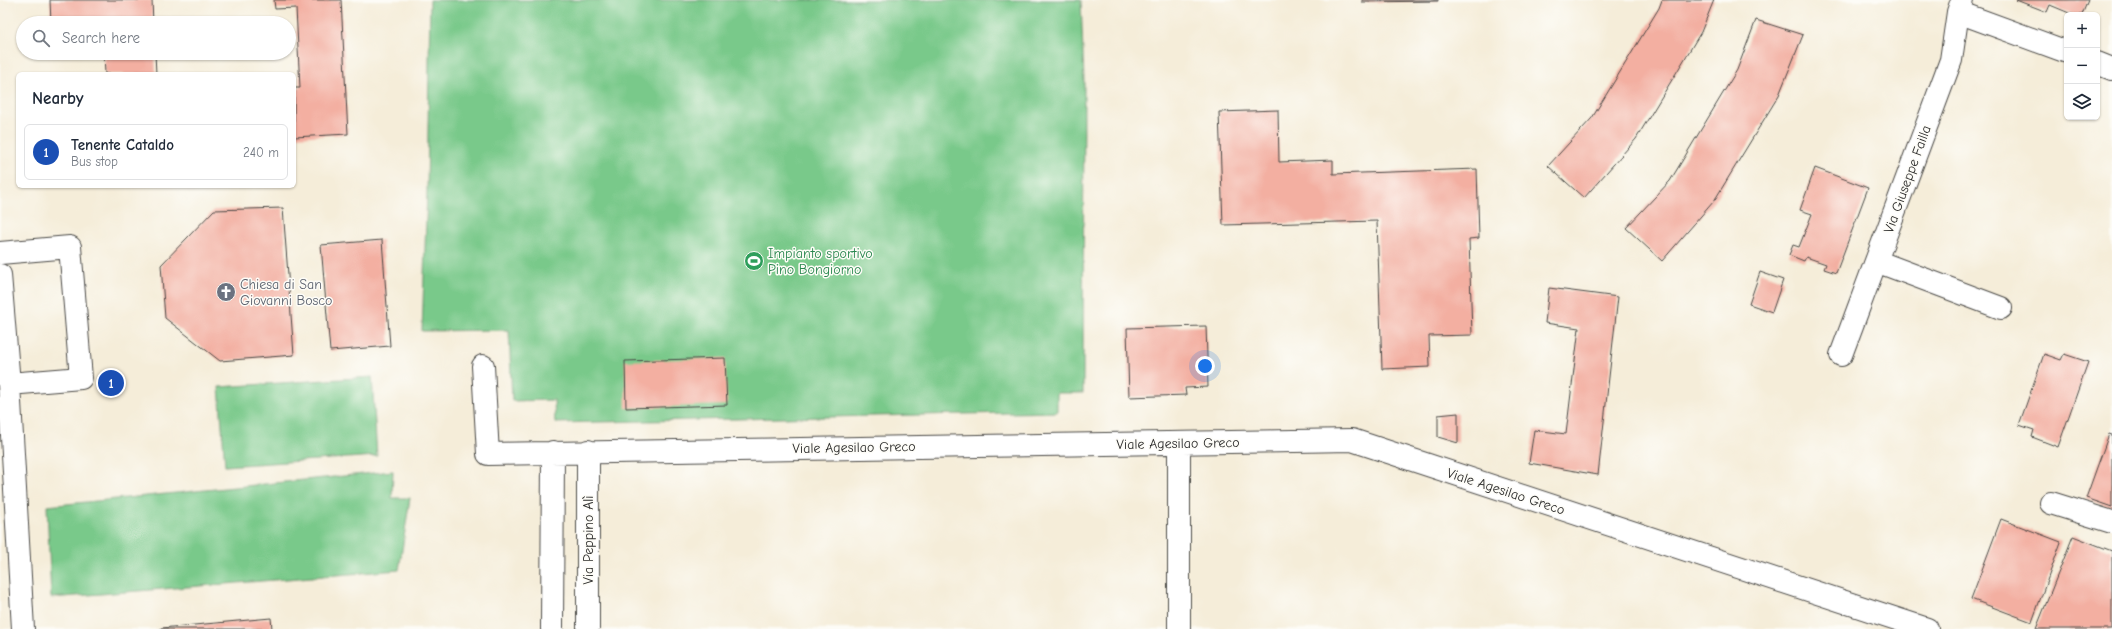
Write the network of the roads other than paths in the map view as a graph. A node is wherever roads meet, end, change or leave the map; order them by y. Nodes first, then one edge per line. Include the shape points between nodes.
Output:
1 (1960, 6) edge
2 (2064, 51) edge
3 (2100, 64) edge
4 (2112, 69) edge
5 (0, 253) edge
6 (1876, 261) junction
7 (0, 275) edge
8 (2001, 308) dead end
9 (1841, 354) dead end
10 (483, 366) dead end
11 (9, 384) junction
12 (1179, 443) junction
13 (588, 451) junction
14 (553, 452) junction
15 (2051, 503) dead end
16 (2112, 522) edge
17 (8, 526) edge
18 (23, 629) edge
19 (552, 629) edge
20 (588, 629) edge
21 (1179, 629) edge
22 (1926, 629) edge

1 - 2 street
1 - 6 street, Via Giuseppe Failla via 1951,60
3 - 4 street
5 - 11 street via 70,247 81,378
6 - 8 street
6 - 9 street, Via Giuseppe Failla
7 - 11 street
10 - 14 street, Viale Agesilao Greco via 488,454
11 - 17 street
12 - 13 street, Viale Agesilao Greco
12 - 21 street
12 - 22 street, Viale Agesilao Greco via 1352,440
13 - 14 street, Viale Agesilao Greco
13 - 20 street, Via Peppino Alì
14 - 19 street
15 - 16 street
17 - 18 street

